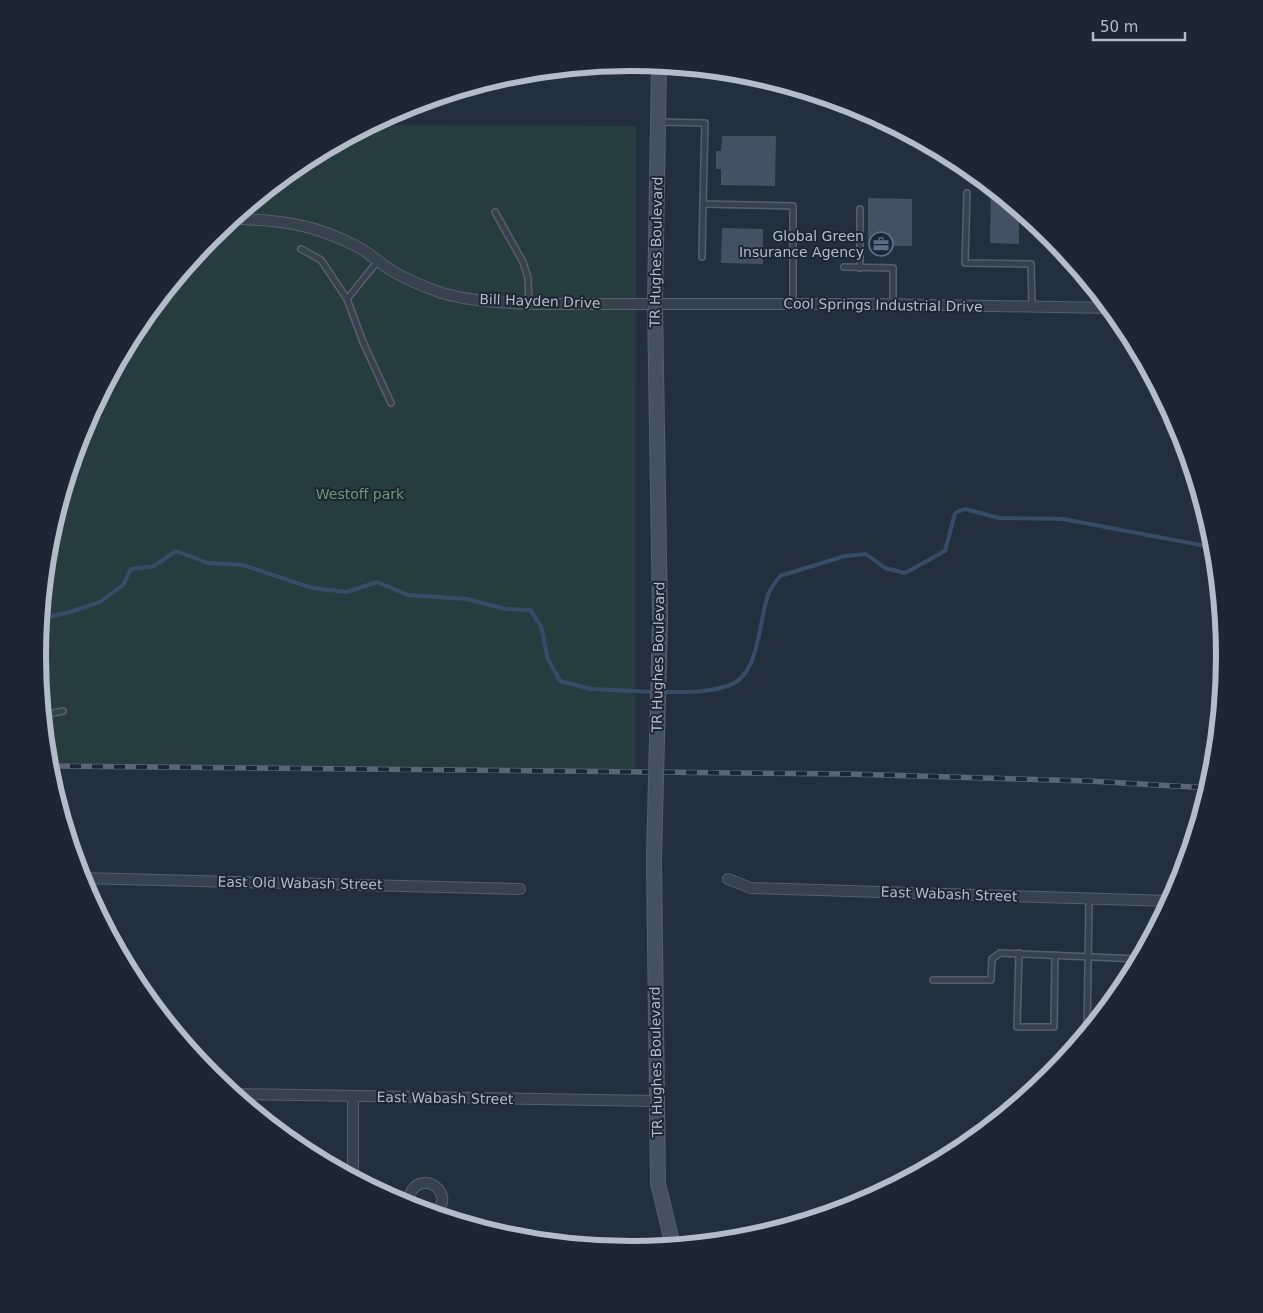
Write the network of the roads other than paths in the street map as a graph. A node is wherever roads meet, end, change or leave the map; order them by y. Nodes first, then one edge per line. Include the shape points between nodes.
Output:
1 (659, 72) edge
2 (658, 122) junction
3 (967, 193) dead end
4 (703, 204) junction
5 (860, 209) dead end
6 (495, 212) dead end
7 (243, 219) edge
8 (301, 249) dead end
9 (702, 257) dead end
10 (378, 261) junction
11 (844, 267) dead end
12 (860, 268) junction
13 (347, 299) junction
14 (655, 303) junction
15 (792, 303) junction
16 (1098, 303) edge
17 (529, 304) junction
18 (893, 304) junction
19 (1032, 307) junction
20 (1098, 308) junction
21 (1102, 308) edge
22 (390, 403) dead end
23 (62, 712) dead end
24 (49, 714) edge
25 (90, 878) edge
26 (728, 880) dead end
27 (520, 888) dead end
28 (1089, 898) junction
29 (1163, 901) edge
30 (1019, 953) junction
31 (1055, 955) junction
32 (1088, 958) junction
33 (1130, 959) joint
34 (1130, 962) edge
35 (932, 980) dead end
36 (1087, 1024) edge
37 (243, 1094) edge
38 (353, 1096) junction
39 (656, 1101) junction
40 (353, 1170) edge
41 (410, 1198) edge
42 (439, 1210) edge
43 (672, 1240) edge

1 - 2 main road, TR Hughes Boulevard
2 - 4 lane via 705,123
2 - 14 main road, TR Hughes Boulevard
3 - 19 lane via 965,263 1031,264
4 - 9 lane
4 - 15 lane via 793,206
5 - 12 lane
6 - 17 lane via 523,262 528,278
7 - 10 street, Bill Hayden Drive via 299,224 329,232
8 - 13 lane via 321,260
10 - 13 lane
10 - 17 street, Bill Hayden Drive via 404,277 442,292 478,301
11 - 12 lane
12 - 18 lane via 893,268
13 - 22 lane
14 - 15 street, Cool Springs Industrial Drive
14 - 17 street, Bill Hayden Drive
14 - 39 main road, TR Hughes Boulevard, bridge via 660,618 654,859
15 - 18 street, Cool Springs Industrial Drive
16 - 20 lane
18 - 19 street, Cool Springs Industrial Drive
19 - 20 street, Cool Springs Industrial Drive
20 - 21 street, Cool Springs Industrial Drive
23 - 24 lane
25 - 27 street, East Old Wabash Street
26 - 28 street, East Wabash Street via 751,888
28 - 29 street, East Wabash Street
28 - 32 lane
30 - 31 lane
30 - 31 lane via 1018,1027 1054,1027
30 - 35 lane via 995,955 990,980
31 - 32 lane
32 - 33 lane
32 - 36 lane
33 - 34 lane
37 - 38 street, East Wabash Street
38 - 39 street, East Wabash Street
38 - 40 street
39 - 43 main road, TR Hughes Boulevard via 658,1183
41 - 42 street via 417,1185 433,1185 441,1192

